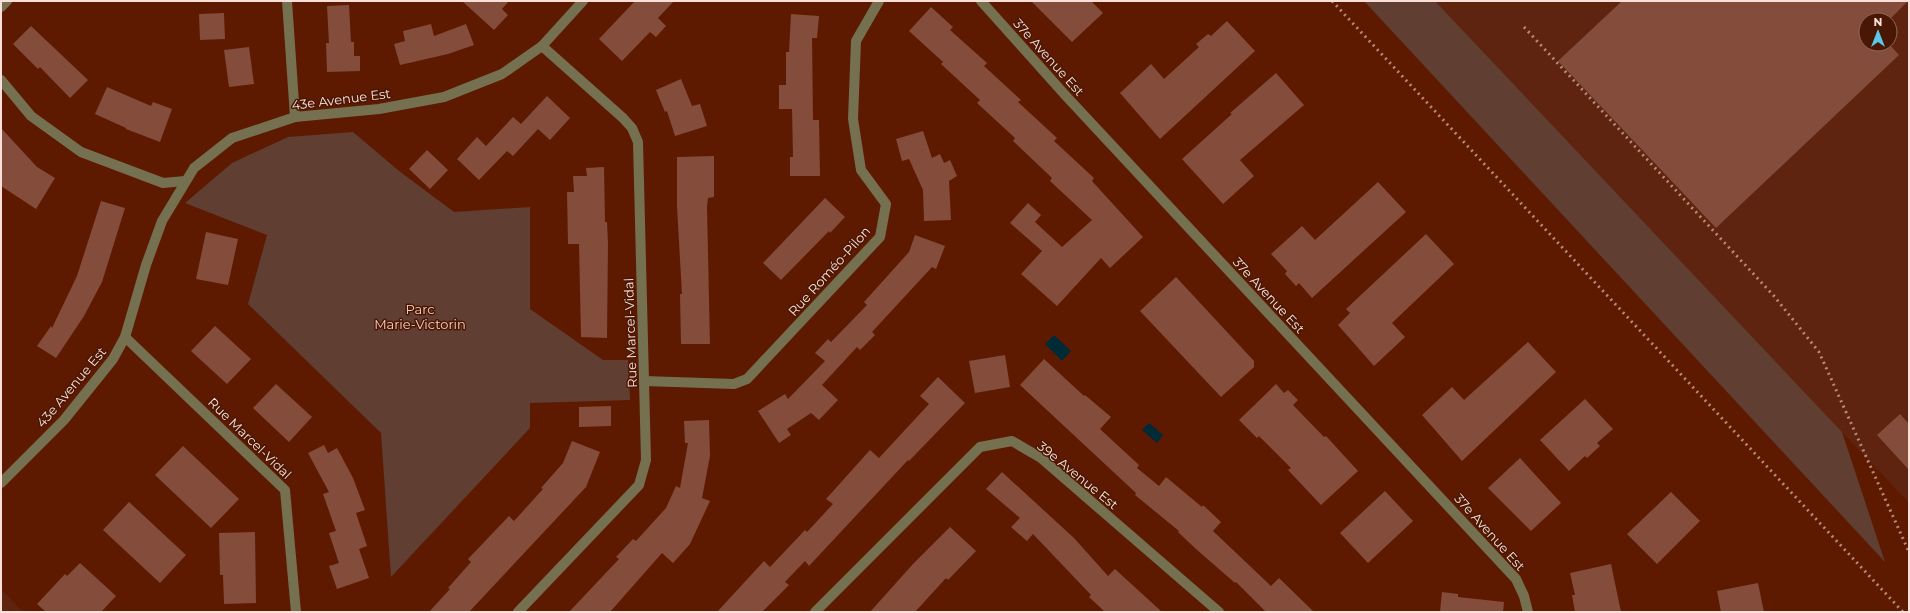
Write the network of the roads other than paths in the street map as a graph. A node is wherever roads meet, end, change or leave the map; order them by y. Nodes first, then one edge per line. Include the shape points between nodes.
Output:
1 (7, 1) edge
2 (287, 1) edge
3 (583, 1) edge
4 (879, 1) edge
5 (981, 1) edge
6 (1, 8) edge
7 (542, 46) junction
8 (1, 80) edge
9 (295, 117) junction
10 (185, 181) junction
11 (125, 337) junction
12 (644, 381) junction
13 (1, 483) edge
14 (296, 612) edge
15 (518, 612) edge
16 (815, 612) edge
17 (1219, 612) edge
18 (1528, 612) edge

1 - 6 street
2 - 9 street
3 - 7 street, 43e Avenue Est
4 - 12 street, Rue Roméo-Pilon via 856,41 854,119 861,170 886,204 880,237 747,379 734,384
5 - 18 street, 37e Avenue Est via 1066,96 1516,579
7 - 9 street, 43e Avenue Est via 502,74 444,97 379,108
7 - 12 street, Rue Marcel-Vidal via 623,118 632,128 638,142
8 - 10 street via 32,116 81,152 163,184
9 - 10 street, 43e Avenue Est via 232,138 194,168
10 - 11 street, 43e Avenue Est via 162,221 146,264
11 - 13 street, 43e Avenue Est via 113,359 64,420
11 - 14 street, Rue Marcel-Vidal via 285,490
12 - 15 street, Rue Marcel-Vidal via 646,460 639,485
16 - 17 street, 39e Avenue Est via 980,447 1012,441 1041,458

